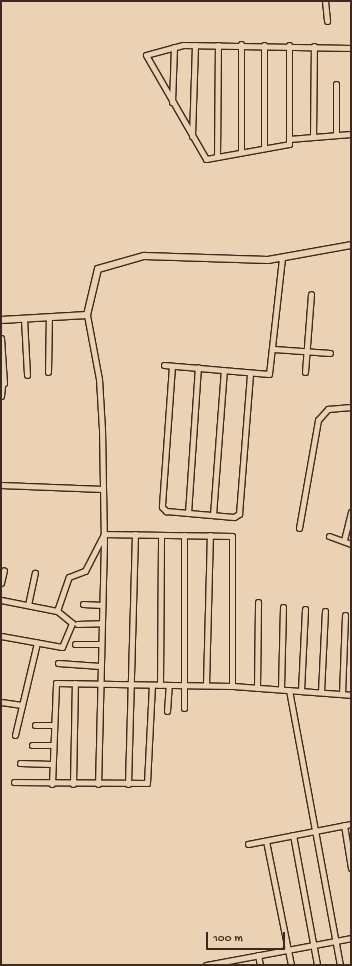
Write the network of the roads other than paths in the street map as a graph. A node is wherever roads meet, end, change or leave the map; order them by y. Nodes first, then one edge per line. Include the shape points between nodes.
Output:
1 (325, 1) edge
2 (327, 21) dead end
3 (218, 44) junction
4 (241, 44) junction
5 (195, 45) junction
6 (264, 45) junction
7 (289, 45) junction
8 (314, 46) junction
9 (174, 47) junction
10 (351, 48) edge
11 (336, 84) dead end
12 (172, 103) junction
13 (351, 134) edge
14 (336, 135) junction
15 (192, 136) junction
16 (313, 137) junction
17 (290, 139) junction
18 (264, 148) junction
19 (241, 152) junction
20 (217, 157) junction
21 (351, 245) edge
22 (282, 259) junction
23 (311, 294) dead end
24 (87, 315) junction
25 (49, 317) junction
26 (24, 319) junction
27 (1, 320) edge
28 (1, 338) edge
29 (274, 349) junction
30 (306, 351) junction
31 (330, 353) dead end
32 (164, 366) dead end
33 (172, 366) junction
34 (198, 367) junction
35 (224, 370) junction
36 (48, 372) dead end
37 (305, 372) dead end
38 (250, 374) junction
39 (27, 375) dead end
40 (2, 386) edge
41 (1, 396) edge
42 (351, 407) edge
43 (1, 485) edge
44 (103, 489) junction
45 (351, 512) edge
46 (188, 513) junction
47 (213, 515) junction
48 (299, 528) dead end
49 (104, 534) junction
50 (135, 534) junction
51 (161, 535) junction
52 (184, 535) junction
53 (210, 535) junction
54 (330, 536) dead end
55 (344, 540) junction
56 (351, 544) edge
57 (4, 570) dead end
58 (35, 573) dead end
59 (1, 583) edge
60 (1, 600) edge
61 (258, 602) dead end
62 (83, 604) dead end
63 (28, 605) junction
64 (102, 605) junction
65 (283, 607) dead end
66 (305, 609) dead end
67 (57, 611) junction
68 (325, 611) dead end
69 (345, 615) dead end
70 (102, 623) junction
71 (77, 624) dead end
72 (1, 636) edge
73 (37, 643) junction
74 (74, 644) dead end
75 (101, 644) junction
76 (58, 663) dead end
77 (100, 666) junction
78 (75, 683) junction
79 (100, 684) junction
80 (132, 685) junction
81 (152, 685) junction
82 (160, 685) junction
83 (169, 685) junction
84 (184, 685) junction
85 (206, 685) junction
86 (232, 686) junction
87 (257, 688) junction
88 (281, 689) junction
89 (289, 690) junction
90 (301, 691) junction
91 (321, 692) junction
92 (342, 694) junction
93 (351, 694) edge
94 (1, 702) edge
95 (22, 705) junction
96 (184, 708) dead end
97 (167, 712) dead end
98 (35, 725) dead end
99 (53, 725) junction
100 (15, 735) dead end
101 (32, 745) dead end
102 (53, 745) junction
103 (20, 763) dead end
104 (52, 764) junction
105 (14, 782) dead end
106 (52, 784) junction
107 (74, 784) junction
108 (98, 784) junction
109 (128, 784) junction
110 (351, 824) edge
111 (344, 825) junction
112 (316, 830) junction
113 (293, 835) junction
114 (266, 841) junction
115 (248, 844) dead end
116 (351, 868) edge
117 (351, 938) edge
118 (336, 941) junction
119 (314, 945) junction
120 (288, 950) junction
121 (258, 955) junction
122 (233, 962) edge
123 (206, 965) edge
124 (260, 965) edge
125 (291, 965) edge
126 (317, 965) edge
127 (340, 965) edge

1 - 2 street
3 - 4 street
3 - 5 street
3 - 20 street
4 - 6 street
4 - 19 street
5 - 9 street
5 - 15 street
6 - 7 street
6 - 18 street
7 - 8 street
7 - 17 street
8 - 10 street
8 - 16 street
9 - 12 street
9 - 12 street via 146,55
11 - 14 street
12 - 15 street
13 - 14 street
14 - 16 street
15 - 20 street via 206,159
16 - 17 street
17 - 18 street via 289,144
18 - 19 street
19 - 20 street
21 - 22 street
22 - 24 street via 144,256 105,264 94,276
22 - 29 street
23 - 30 street
24 - 25 street
24 - 44 street via 99,379
25 - 26 street
25 - 36 street
26 - 27 street
26 - 39 street
28 - 40 street
29 - 30 street
29 - 38 street via 269,374
30 - 31 street
30 - 37 street
32 - 33 street
33 - 34 street
33 - 46 street via 162,507 166,511
34 - 35 street
34 - 46 street
35 - 38 street
35 - 47 street
38 - 47 street via 240,512 234,517
40 - 41 street
42 - 48 street via 328,409 318,420
43 - 44 street
44 - 49 street
45 - 55 street
46 - 47 street
49 - 50 street
49 - 64 street
49 - 67 street via 85,571 68,577
50 - 51 street
50 - 80 street
51 - 52 street
51 - 82 street
52 - 53 street
52 - 84 street
53 - 85 street
53 - 86 street via 233,538
54 - 55 street
55 - 56 street
57 - 59 street
58 - 63 street
60 - 63 street
61 - 87 street
62 - 64 street
63 - 67 street
64 - 70 street
65 - 88 street
66 - 90 street
67 - 73 street via 72,623 65,645
68 - 91 street
69 - 92 street
70 - 71 street
70 - 75 street
72 - 73 street
73 - 95 street
74 - 75 street
75 - 77 street
76 - 77 street
77 - 79 street
78 - 79 street
78 - 99 street via 54,684
78 - 107 street
79 - 80 street
79 - 108 street
80 - 81 street
80 - 109 street
81 - 82 street
81 - 109 street via 148,781
82 - 83 street
83 - 84 street
83 - 97 street
84 - 85 street
84 - 96 street
85 - 86 street
86 - 87 street
87 - 88 street
88 - 89 street
89 - 90 street
89 - 112 street
90 - 91 street
91 - 92 street
92 - 93 street
94 - 95 street
95 - 100 street
98 - 99 street
99 - 102 street
101 - 102 street
102 - 104 street
103 - 104 street
104 - 106 street
105 - 106 street
106 - 107 street
107 - 108 street
108 - 109 street
110 - 111 street
111 - 112 street
111 - 116 street
112 - 113 street
112 - 118 street
113 - 114 street
113 - 119 street
114 - 115 street
114 - 120 street
117 - 118 street
118 - 119 street
118 - 127 street
119 - 120 street
119 - 126 street
120 - 121 street
120 - 125 street
121 - 122 street
121 - 124 street
122 - 123 street

